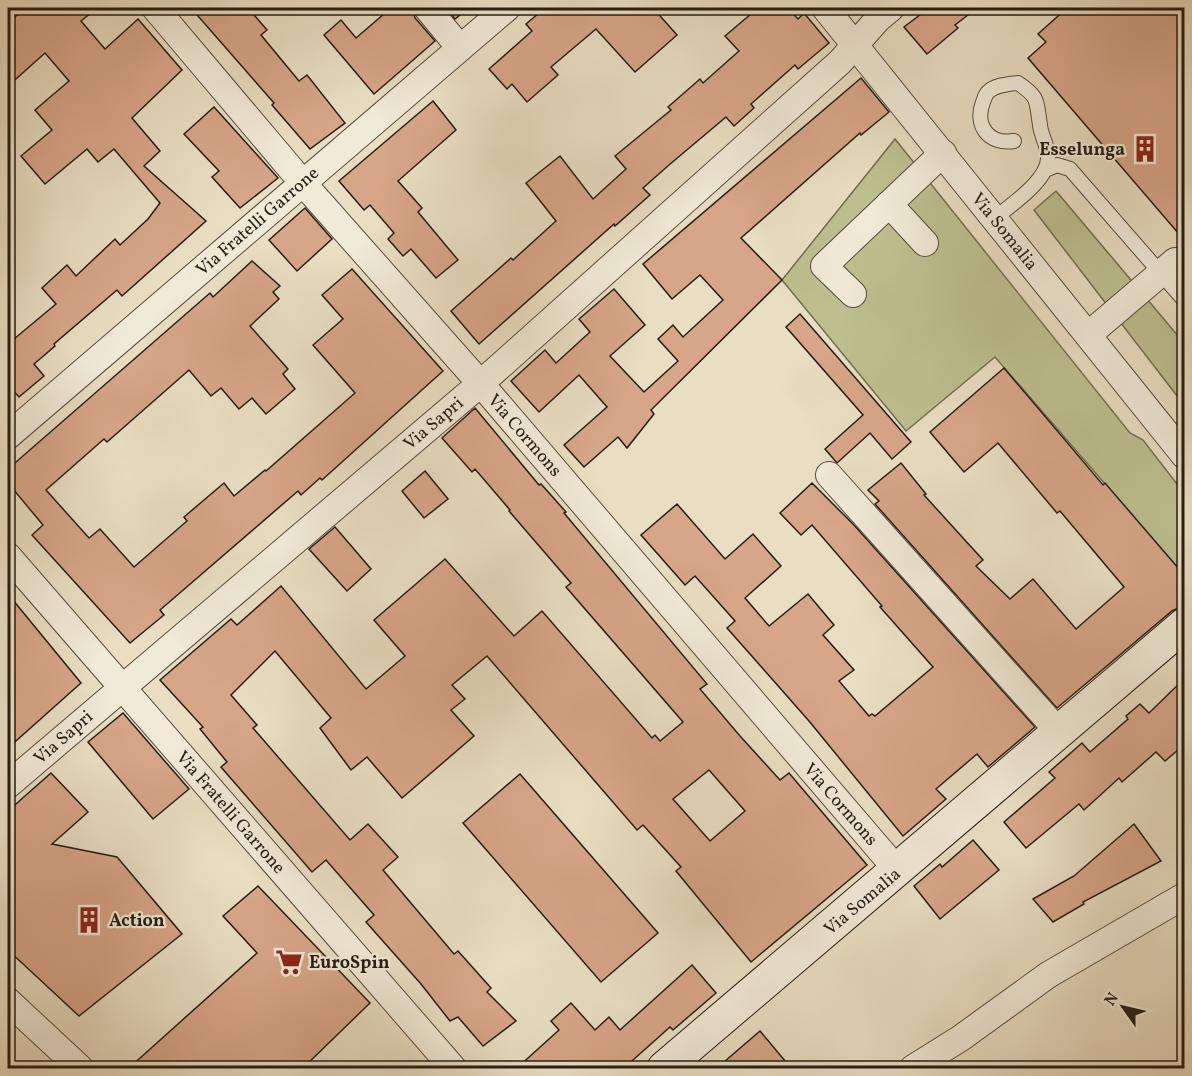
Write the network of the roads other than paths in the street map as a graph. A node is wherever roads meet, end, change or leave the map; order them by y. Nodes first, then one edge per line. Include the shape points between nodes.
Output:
1 (155, 8) edge
2 (427, 8) edge
3 (507, 8) edge
4 (825, 8) edge
5 (891, 8) edge
6 (855, 44) junction
7 (460, 48) junction
8 (1014, 141) dead end
9 (943, 153) junction
10 (1045, 170) junction
11 (302, 182) junction
12 (889, 204) junction
13 (995, 218) junction
14 (925, 243) dead end
15 (1173, 273) edge
16 (853, 294) dead end
17 (1185, 300) edge
18 (1088, 335) junction
19 (480, 384) junction
20 (8, 436) edge
21 (1185, 455) edge
22 (829, 476) dead end
23 (8, 556) edge
24 (1185, 625) edge
25 (123, 687) junction
26 (1059, 732) junction
27 (8, 785) edge
28 (898, 871) junction
29 (1185, 896) edge
30 (8, 1001) edge
31 (80, 1068) edge
32 (453, 1068) edge
33 (664, 1068) edge
34 (913, 1068) edge

1 - 11 street, Via Sapri
2 - 7 street
3 - 7 street, Via Fratelli Garrone
4 - 6 street, Via Somalia
5 - 6 street, Via Cormons
6 - 9 street, Via Somalia
6 - 19 street, Via Cormons via 840,63
7 - 11 street, Via Fratelli Garrone
8 - 10 lane via 1002,143 992,138 982,127 980,110 987,93 1000,85 1018,83 1033,93 1039,107 1048,157
9 - 12 street
9 - 13 street, Via Somalia
10 - 13 lane via 1027,192
10 - 15 lane via 1058,165 1070,169
11 - 19 street, Via Sapri
11 - 20 street, Via Fratelli Garrone
12 - 14 street
12 - 16 street via 824,266
13 - 18 street, Via Somalia
15 - 17 lane
15 - 18 street
18 - 21 street, Via Somalia
19 - 25 street, Via Sapri
19 - 28 street, Via Cormons
22 - 26 street
23 - 25 street, Via Fratelli Garrone
24 - 26 street, Via Somalia
25 - 27 street, Via Sapri
25 - 32 street, Via Fratelli Garrone
26 - 28 street, Via Somalia
28 - 33 street, Via Somalia
29 - 34 street via 1048,975
30 - 31 street

